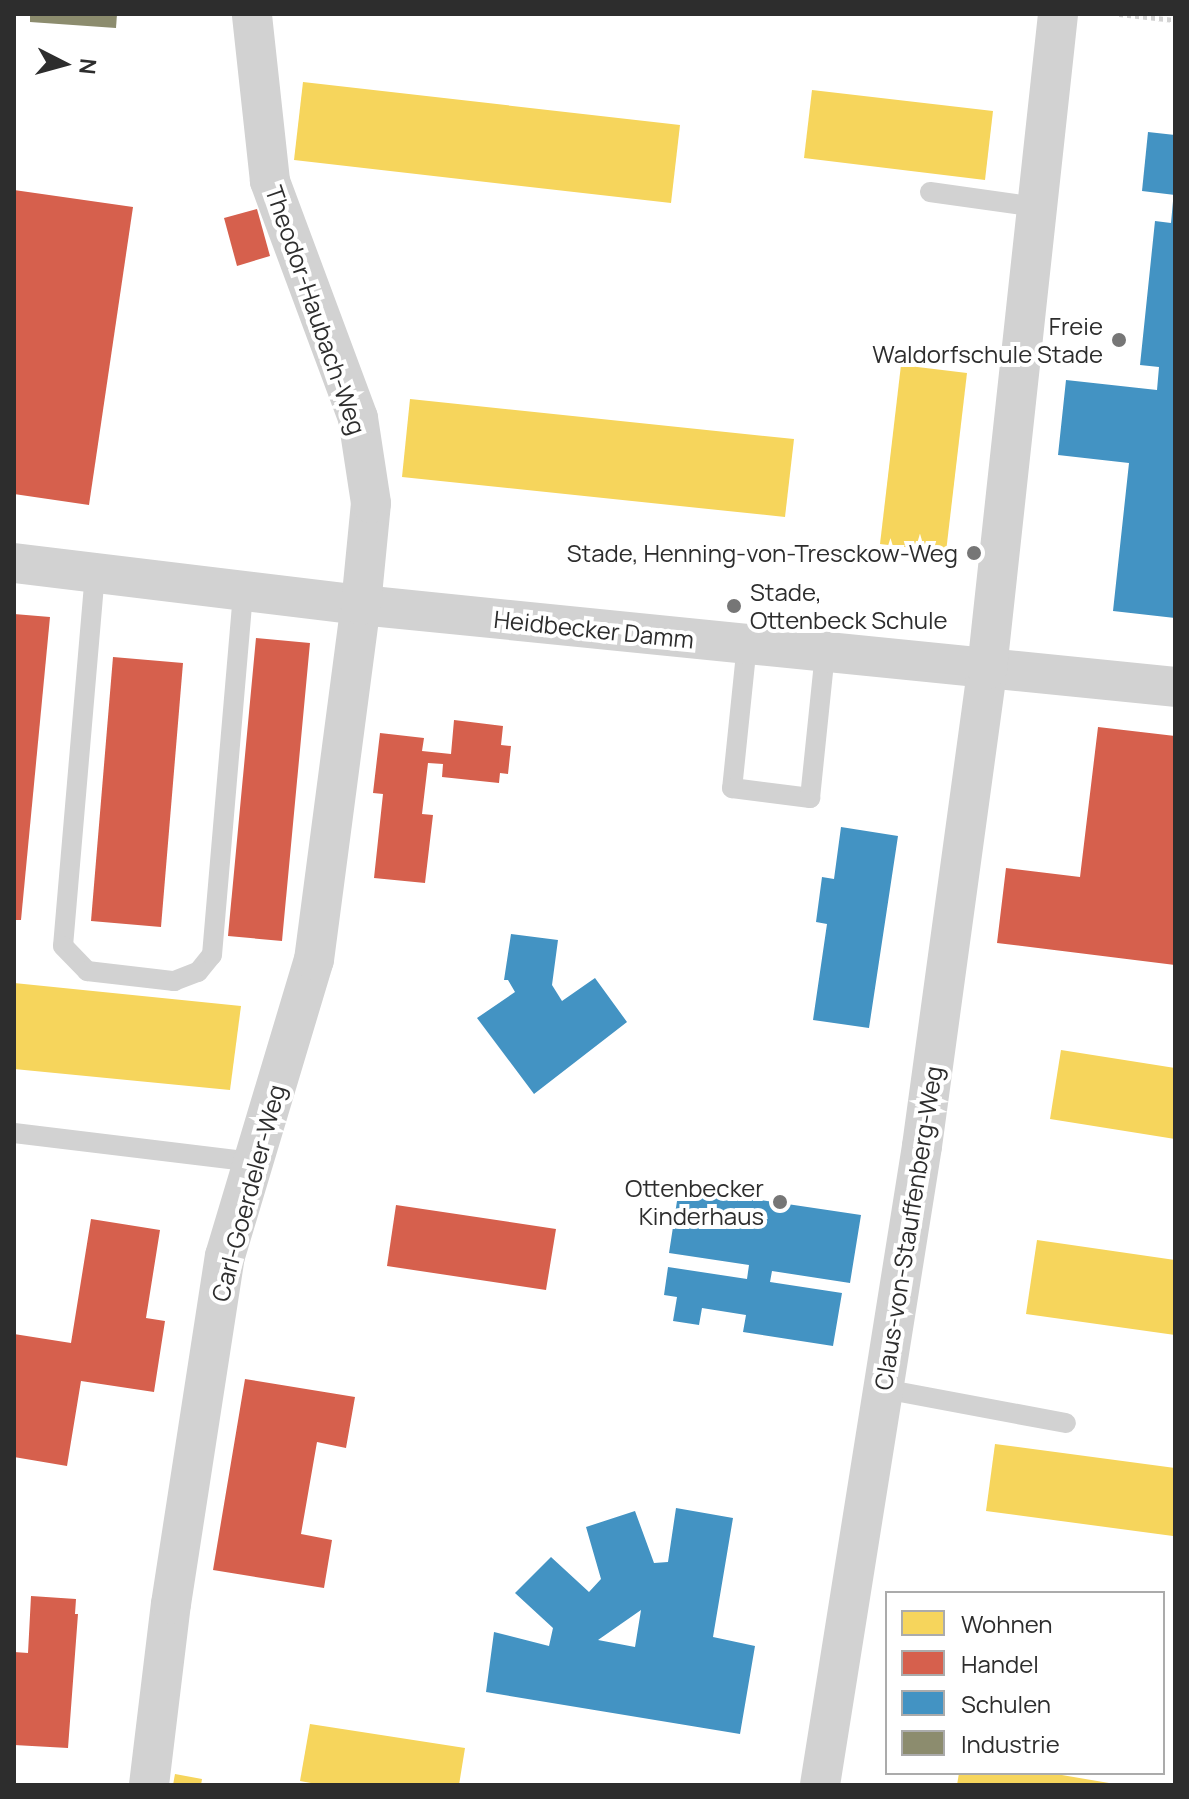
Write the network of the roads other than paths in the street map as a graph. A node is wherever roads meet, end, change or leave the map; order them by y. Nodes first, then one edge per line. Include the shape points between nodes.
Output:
1 (252, 14) edge
2 (1058, 14) edge
3 (930, 192) dead end
4 (1037, 207) junction
5 (14, 563) edge
6 (95, 573) junction
7 (243, 591) junction
8 (361, 605) junction
9 (747, 644) junction
10 (825, 652) junction
11 (987, 669) junction
12 (1175, 687) edge
13 (14, 1133) edge
14 (254, 1162) junction
15 (884, 1389) junction
16 (1066, 1423) dead end
17 (149, 1785) edge
18 (820, 1785) edge

1 - 8 street, Theodor-Haubach-Weg via 270,181 358,418 371,503
2 - 4 street, Claus-von-Stauffenberg-Weg
3 - 4 lane
4 - 11 street, Claus-von-Stauffenberg-Weg
5 - 6 street, Heidbecker Damm
6 - 7 street, Heidbecker Damm
6 - 7 lane via 63,946 87,971 174,981 198,972 212,955
7 - 8 street, Heidbecker Damm
8 - 9 street, Heidbecker Damm
8 - 14 street, Carl-Goerdeler-Weg via 314,960
9 - 10 street, Heidbecker Damm
9 - 10 lane via 732,788 810,798
10 - 11 street, Heidbecker Damm
11 - 12 street, Heidbecker Damm
11 - 15 street, Claus-von-Stauffenberg-Weg
13 - 14 lane
14 - 17 street, Carl-Goerdeler-Weg via 225,1256 201,1398
15 - 16 lane
15 - 18 street, Claus-von-Stauffenberg-Weg

